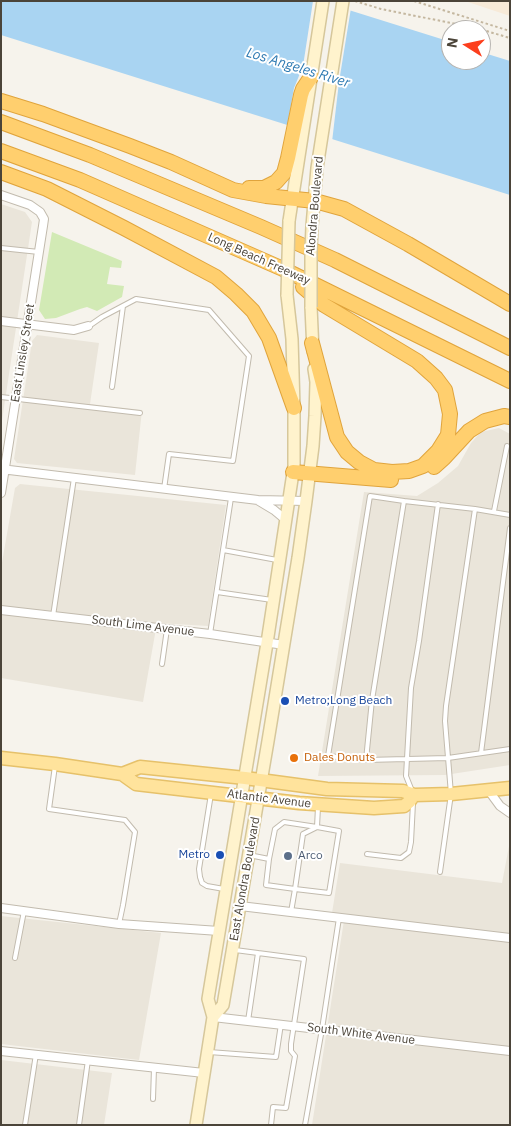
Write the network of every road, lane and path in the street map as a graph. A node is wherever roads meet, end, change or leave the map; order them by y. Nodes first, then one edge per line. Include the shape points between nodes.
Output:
1 (323, 1) edge
2 (343, 1) edge
3 (355, 1) edge
4 (414, 1) edge
5 (510, 30) edge
6 (510, 38) edge
7 (311, 76) joint
8 (1, 101) edge
9 (1, 122) edge
10 (1, 151) edge
11 (293, 160) junction
12 (1, 172) edge
13 (233, 190) junction
14 (1, 195) edge
15 (292, 199) junction
16 (315, 201) junction
17 (1, 248) edge
18 (39, 252) junction
19 (283, 269) junction
20 (510, 304) edge
21 (123, 306) junction
22 (1, 322) edge
23 (27, 324) junction
24 (88, 326) joint
25 (312, 343) junction
26 (510, 348) edge
27 (510, 381) edge
28 (112, 387) dead end
29 (1, 397) edge
30 (16, 399) junction
31 (294, 408) junction
32 (140, 413) dead end
33 (510, 417) edge
34 (507, 446) dead end
35 (3, 469) edge
36 (293, 472) junction
37 (310, 474) junction
38 (74, 478) junction
39 (164, 489) junction
40 (1, 494) edge
41 (231, 496) junction
42 (258, 500) junction
43 (288, 500) junction
44 (306, 501) junction
45 (404, 501) junction
46 (438, 504) junction
47 (475, 508) junction
48 (494, 511) junction
49 (510, 515) edge
50 (286, 520) junction
51 (510, 528) edge
52 (224, 550) junction
53 (280, 560) junction
54 (217, 592) junction
55 (274, 600) junction
56 (1, 610) edge
57 (53, 616) junction
58 (166, 629) junction
59 (210, 634) junction
60 (267, 643) junction
61 (284, 645) junction
62 (162, 664) dead end
63 (510, 749) edge
64 (481, 753) junction
65 (1, 758) edge
66 (448, 758) junction
67 (407, 759) junction
68 (366, 760) junction
69 (55, 764) junction
70 (122, 774) junction
71 (245, 778) junction
72 (262, 780) junction
73 (510, 788) edge
74 (489, 791) junction
75 (212, 792) junction
76 (451, 794) junction
77 (414, 795) junction
78 (242, 796) junction
79 (258, 798) junction
80 (318, 805) junction
81 (510, 813) edge
82 (317, 827) junction
83 (367, 854) dead end
84 (249, 855) junction
85 (269, 859) junction
86 (440, 872) dead end
87 (295, 889) junction
88 (226, 890) junction
89 (240, 906) junction
90 (1, 908) edge
91 (24, 911) junction
92 (291, 912) junction
93 (339, 918) junction
94 (119, 924) junction
95 (218, 931) junction
96 (510, 938) edge
97 (233, 950) junction
98 (258, 952) junction
99 (15, 958) dead end
100 (213, 1016) junction
101 (248, 1021) junction
102 (281, 1024) junction
103 (294, 1026) junction
104 (322, 1029) junction
105 (1, 1050) edge
106 (510, 1051) edge
107 (207, 1052) junction
108 (36, 1054) junction
109 (88, 1060) junction
110 (154, 1068) junction
111 (204, 1073) junction
112 (153, 1098) dead end
113 (25, 1125) edge
114 (79, 1125) edge
115 (196, 1125) edge
116 (271, 1125) edge
117 (305, 1125) edge

1 - 7 main road
2 - 16 main road, Alondra Boulevard via 317,168
3 - 6 path via 381,10 476,28
4 - 5 path
7 - 11 highway via 301,95
8 - 13 highway via 172,162
9 - 26 highway via 90,155 262,227
10 - 19 highway, Long Beach Freeway via 80,180
11 - 13 highway via 276,182 264,188
11 - 15 main road, Alondra Boulevard
12 - 31 highway via 46,189 216,277 253,311 269,338
13 - 15 highway
14 - 18 street, East Linsley Street via 40,212 44,226
15 - 16 highway
15 - 31 main road, Alondra Boulevard, bridge via 287,295
16 - 20 highway via 344,209
16 - 25 main road, Alondra Boulevard, bridge via 310,252
17 - 18 lane
18 - 23 street, East Linsley Street
19 - 25 highway via 324,305 417,362 436,378 445,390 450,414 448,435 438,451 423,466 392,472 374,470 347,452 338,437
19 - 27 highway, Long Beach Freeway
21 - 24 lane
21 - 28 lane
21 - 39 lane via 136,300 210,310 249,356 233,461 168,454
22 - 23 street
23 - 24 street via 74,330
23 - 30 street, East Linsley Street
25 - 37 main road, Alondra Boulevard via 316,382
29 - 30 lane
30 - 32 lane
30 - 35 street, East Linsley Street
31 - 36 main road, Alondra Boulevard
33 - 37 highway via 485,421 469,431 434,467 415,478 381,480
34 - 48 lane
35 - 38 street
35 - 40 street, East Linsley Street
36 - 37 highway
36 - 43 main road, Alondra Boulevard
37 - 44 main road, Alondra Boulevard
38 - 39 street
38 - 57 lane
39 - 41 street
41 - 42 street
41 - 52 lane
42 - 43 street
42 - 50 street
43 - 44 street
43 - 50 main road, East Alondra Boulevard
44 - 61 main road, East Alondra Boulevard
45 - 46 lane
45 - 68 lane via 372,700
45 - 68 lane via 370,496 328,756
46 - 47 lane
46 - 67 lane via 411,688
47 - 48 lane
47 - 66 lane via 446,706
48 - 49 lane
50 - 53 main road, East Alondra Boulevard
51 - 64 lane
52 - 53 lane
52 - 54 lane
53 - 55 main road, East Alondra Boulevard
54 - 55 lane
54 - 59 lane
55 - 60 main road, East Alondra Boulevard
56 - 57 street, South Lime Avenue
57 - 58 street, South Lime Avenue
58 - 59 street, South Lime Avenue
58 - 62 lane
59 - 60 street, South Lime Avenue
60 - 61 street, South Lime Avenue
60 - 71 main road, East Alondra Boulevard
61 - 72 main road, East Alondra Boulevard
63 - 64 lane
64 - 66 lane
65 - 69 main road, Atlantic Avenue
66 - 67 lane
66 - 76 lane
67 - 68 lane
67 - 77 lane via 406,776
69 - 70 main road, Atlantic Avenue
69 - 94 lane via 49,809 125,820 135,832
70 - 71 main road, Atlantic Avenue via 140,766
70 - 75 main road, Atlantic Avenue via 136,784
71 - 72 main road, Atlantic Avenue
71 - 78 main road, East Alondra Boulevard
72 - 77 main road, Atlantic Avenue via 327,789 403,790
72 - 79 main road, East Alondra Boulevard
73 - 74 main road, Atlantic Avenue
74 - 76 main road, Atlantic Avenue
74 - 81 street
75 - 78 main road, Atlantic Avenue
75 - 88 lane via 200,877 202,884
76 - 77 main road, Atlantic Avenue
76 - 86 lane
77 - 80 main road, Atlantic Avenue via 404,806
77 - 83 lane via 408,852 401,858
78 - 79 main road, Atlantic Avenue
78 - 88 main road, East Alondra Boulevard
79 - 80 main road, Atlantic Avenue
79 - 84 main road, East Alondra Boulevard
80 - 82 lane
82 - 85 lane via 284,822 275,829
82 - 87 lane via 303,834
82 - 87 lane via 338,831 329,893
84 - 85 lane
84 - 89 main road, East Alondra Boulevard
85 - 87 lane via 266,885
87 - 92 lane
88 - 95 main road, East Alondra Boulevard
89 - 92 street
89 - 97 main road, East Alondra Boulevard
90 - 91 street
91 - 94 street
91 - 99 lane
92 - 93 street
93 - 96 street
93 - 104 lane
94 - 95 street
95 - 100 main road, East Alondra Boulevard via 208,999
97 - 98 lane
97 - 100 main road, East Alondra Boulevard via 223,1005
98 - 101 lane
98 - 103 lane via 304,959
100 - 101 street, South White Avenue
100 - 107 main road, East Alondra Boulevard
101 - 102 street, South White Avenue
102 - 103 street, South White Avenue
102 - 107 lane via 276,1057
103 - 104 street, South White Avenue
103 - 116 lane via 291,1051 295,1056 286,1108 273,1107
104 - 106 street, South White Avenue
104 - 117 lane
105 - 108 street
107 - 111 main road, East Alondra Boulevard
108 - 109 street
108 - 113 lane
109 - 110 street
109 - 114 lane
110 - 111 street
110 - 112 lane
111 - 115 main road, East Alondra Boulevard

